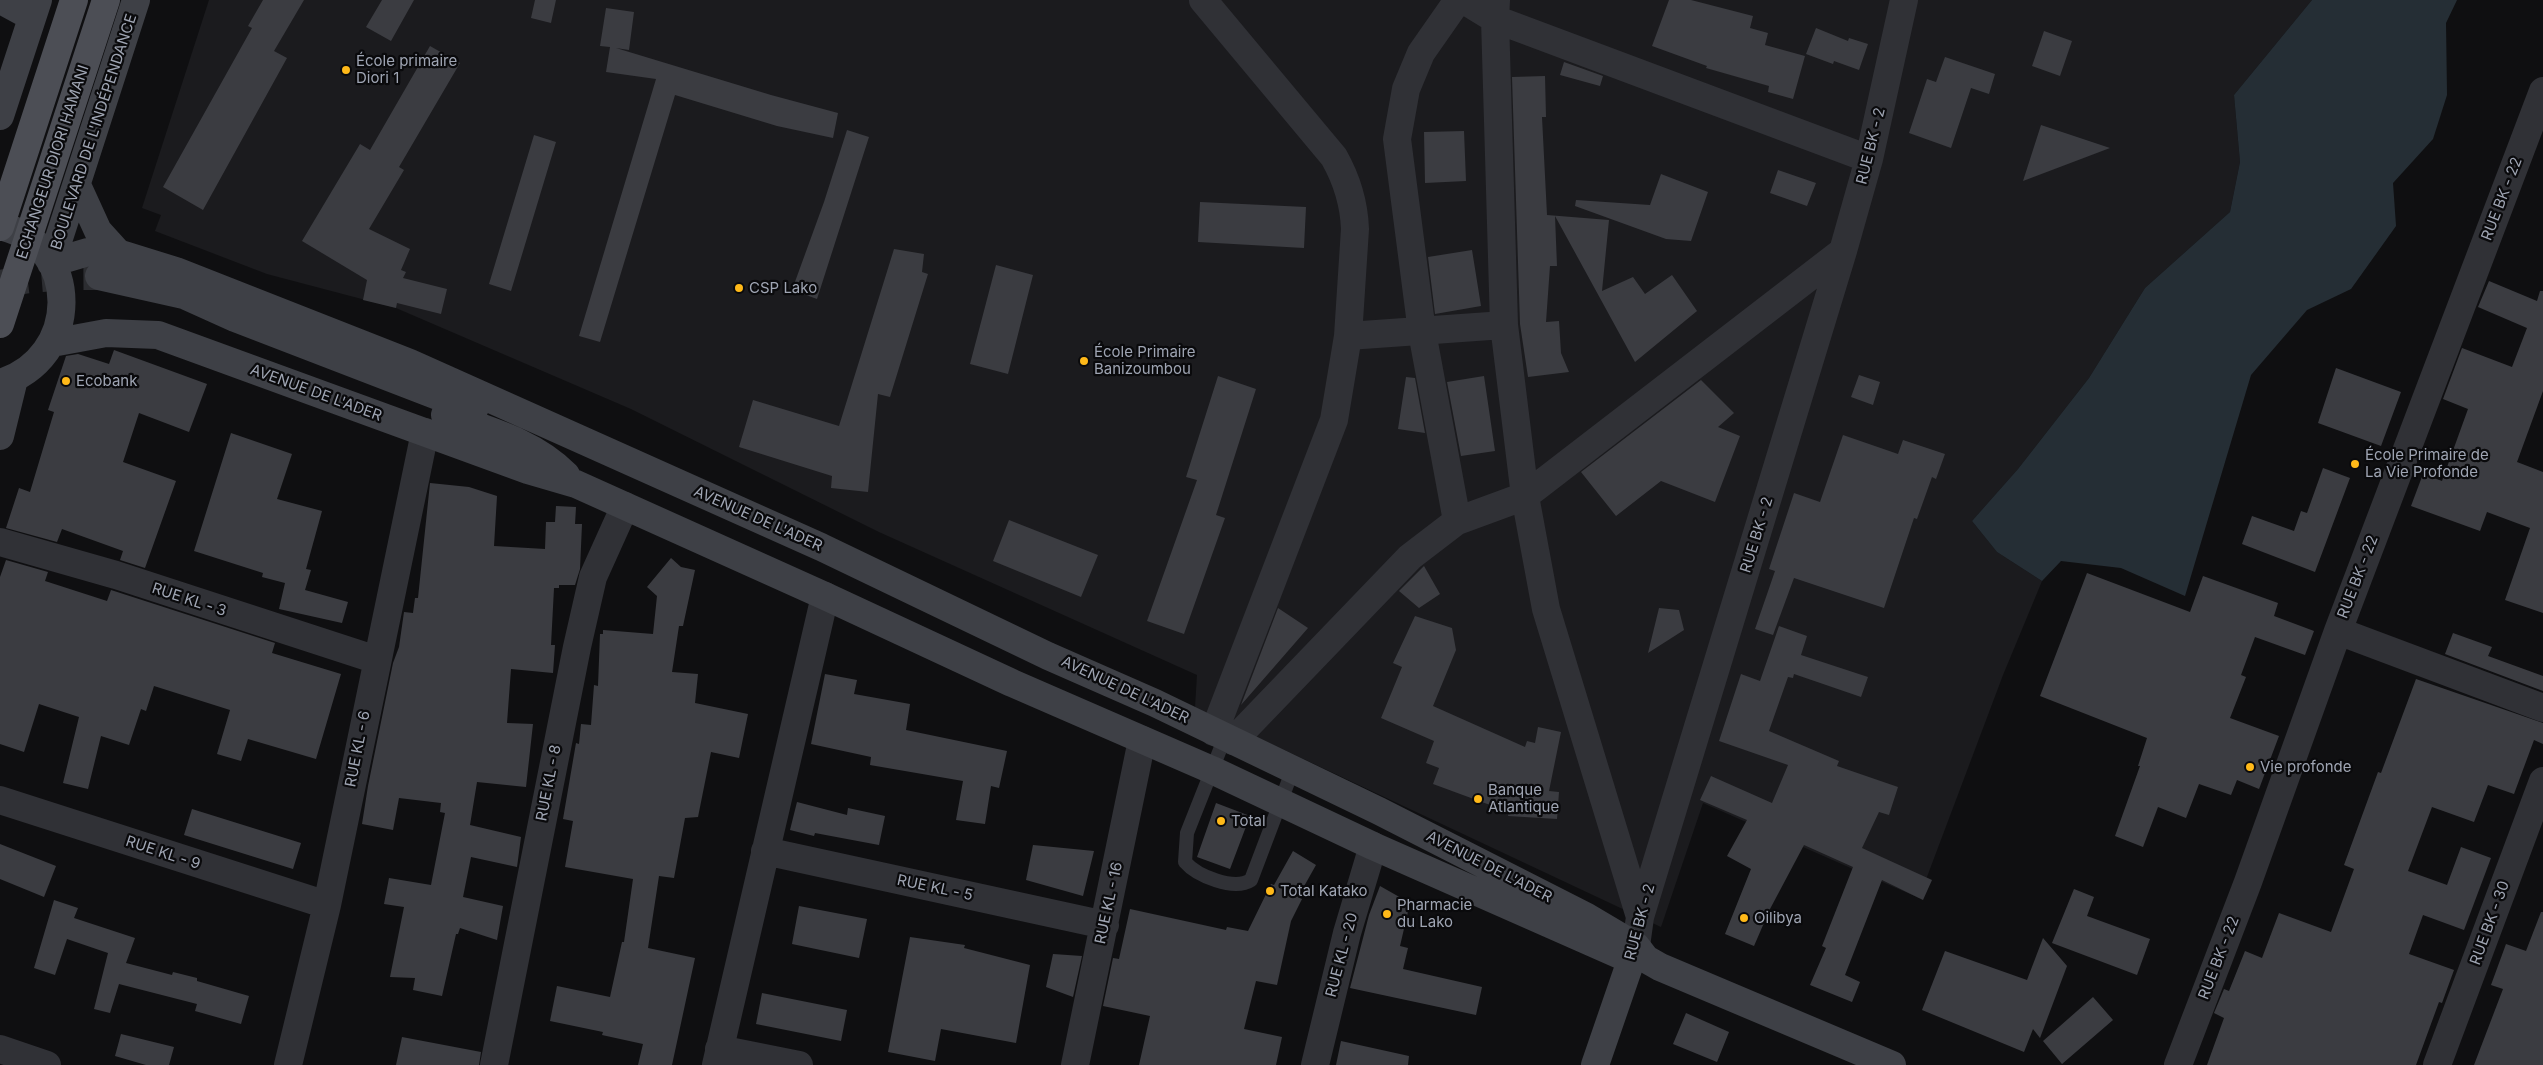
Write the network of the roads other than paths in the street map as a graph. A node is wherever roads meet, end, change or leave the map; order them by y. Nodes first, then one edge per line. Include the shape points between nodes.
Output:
1 (1, 0) edge
2 (74, 0) edge
3 (106, 0) edge
4 (136, 0) edge
5 (1203, 0) edge
6 (1458, 0) edge
7 (1464, 0) edge
8 (1904, 0) edge
9 (35, 8) edge
10 (1495, 10) edge
11 (2543, 91) edge
12 (0, 116) edge
13 (1869, 159) junction
14 (78, 185) junction
15 (0, 226) edge
16 (1843, 250) junction
17 (118, 253) junction
18 (51, 263) junction
19 (0, 324) edge
20 (1504, 324) junction
21 (1422, 332) junction
22 (1348, 336) junction
23 (52, 343) junction
24 (7, 381) edge
25 (425, 432) junction
26 (0, 436) edge
27 (590, 444) junction
28 (576, 484) junction
29 (1525, 496) junction
30 (625, 506) junction
31 (1457, 521) junction
32 (0, 542) edge
33 (825, 596) junction
34 (2338, 631) junction
35 (377, 660) junction
36 (2543, 708) edge
37 (1224, 737) junction
38 (1142, 740) junction
39 (1293, 769) junction
40 (1212, 770) junction
41 (2543, 780) edge
42 (0, 800) edge
43 (1282, 801) junction
44 (1374, 846) junction
45 (765, 851) junction
46 (327, 905) junction
47 (1640, 917) junction
48 (1105, 925) junction
49 (1638, 955) junction
50 (0, 1049) edge
51 (717, 1057) edge
52 (47, 1065) edge
53 (288, 1065) edge
54 (494, 1065) edge
55 (799, 1065) edge
56 (1075, 1065) edge
57 (1315, 1065) edge
58 (1595, 1065) edge
59 (1892, 1065) edge
60 (2178, 1065) edge
61 (2437, 1065) edge

1 - 9 main road
2 - 15 main road, ECHANGEUR DIORI HAMANI
3 - 19 main road, ECHANGEUR DIORI HAMANI
4 - 14 main road, BOULEVARD DE L'INDÉPENDANCE
5 - 22 street via 1334,157 1343,173 1354,212
6 - 21 street via 1421,53 1406,89 1397,140
7 - 10 street
8 - 13 street, RUE BK - 2
9 - 12 main road
10 - 13 street
10 - 20 street
11 - 34 street, RUE BK - 22
13 - 16 street, RUE BK - 2
14 - 17 main road via 98,231
14 - 18 main road, BOULEVARD DE L'INDÉPENDANCE
15 - 18 main road via 11,228 34,242
16 - 29 street
16 - 47 street, RUE BK - 2
17 - 18 main road, AVENUE DE L'ADER via 88,252
17 - 27 main road, AVENUE DE L'ADER via 176,271 410,363
18 - 23 main road via 61,289 61,317
20 - 21 street
20 - 29 street
21 - 22 street
21 - 31 street
22 - 37 street via 1334,420
23 - 24 main road via 36,364
23 - 25 main road, AVENUE DE L'ADER via 106,332 158,335
24 - 26 main road
25 - 28 main road, AVENUE DE L'ADER
25 - 35 street, RUE KL - 6
27 - 28 main road, AVENUE DE L'ADER via 502,421 184,295 98,285 175,309 521,444 557,465
27 - 37 main road, AVENUE DE L'ADER via 821,547
28 - 30 main road, AVENUE DE L'ADER
29 - 31 street
29 - 47 street via 1546,609
30 - 33 main road, AVENUE DE L'ADER
30 - 54 street, RUE KL - 8 via 593,577
31 - 37 street via 1410,557
32 - 35 street, RUE KL - 3 via 116,575
33 - 38 main road, AVENUE DE L'ADER via 1012,684
33 - 45 street
34 - 36 street
34 - 60 street, RUE BK - 22
35 - 46 street, RUE KL - 6
37 - 39 main road, AVENUE DE L'ADER
37 - 40 lane
38 - 40 main road, AVENUE DE L'ADER
38 - 48 street, RUE KL - 16
39 - 43 lane
39 - 49 main road, AVENUE DE L'ADER via 1587,917
40 - 43 main road, AVENUE DE L'ADER
40 - 43 lane via 1187,833 1184,850 1185,862 1199,874 1214,880 1241,883 1251,880
41 - 61 street, RUE BK - 30
42 - 46 street, RUE KL - 9
43 - 44 main road, AVENUE DE L'ADER
44 - 49 main road, AVENUE DE L'ADER
44 - 57 street, RUE KL - 20 via 1347,933
45 - 48 street, RUE KL - 5
45 - 51 street
46 - 53 street, RUE KL - 6
47 - 49 street, RUE BK - 2
48 - 56 street, RUE KL - 16
49 - 58 main road, RUE BK - 2
49 - 59 main road, AVENUE DE L'ADER
50 - 52 street
51 - 55 street

